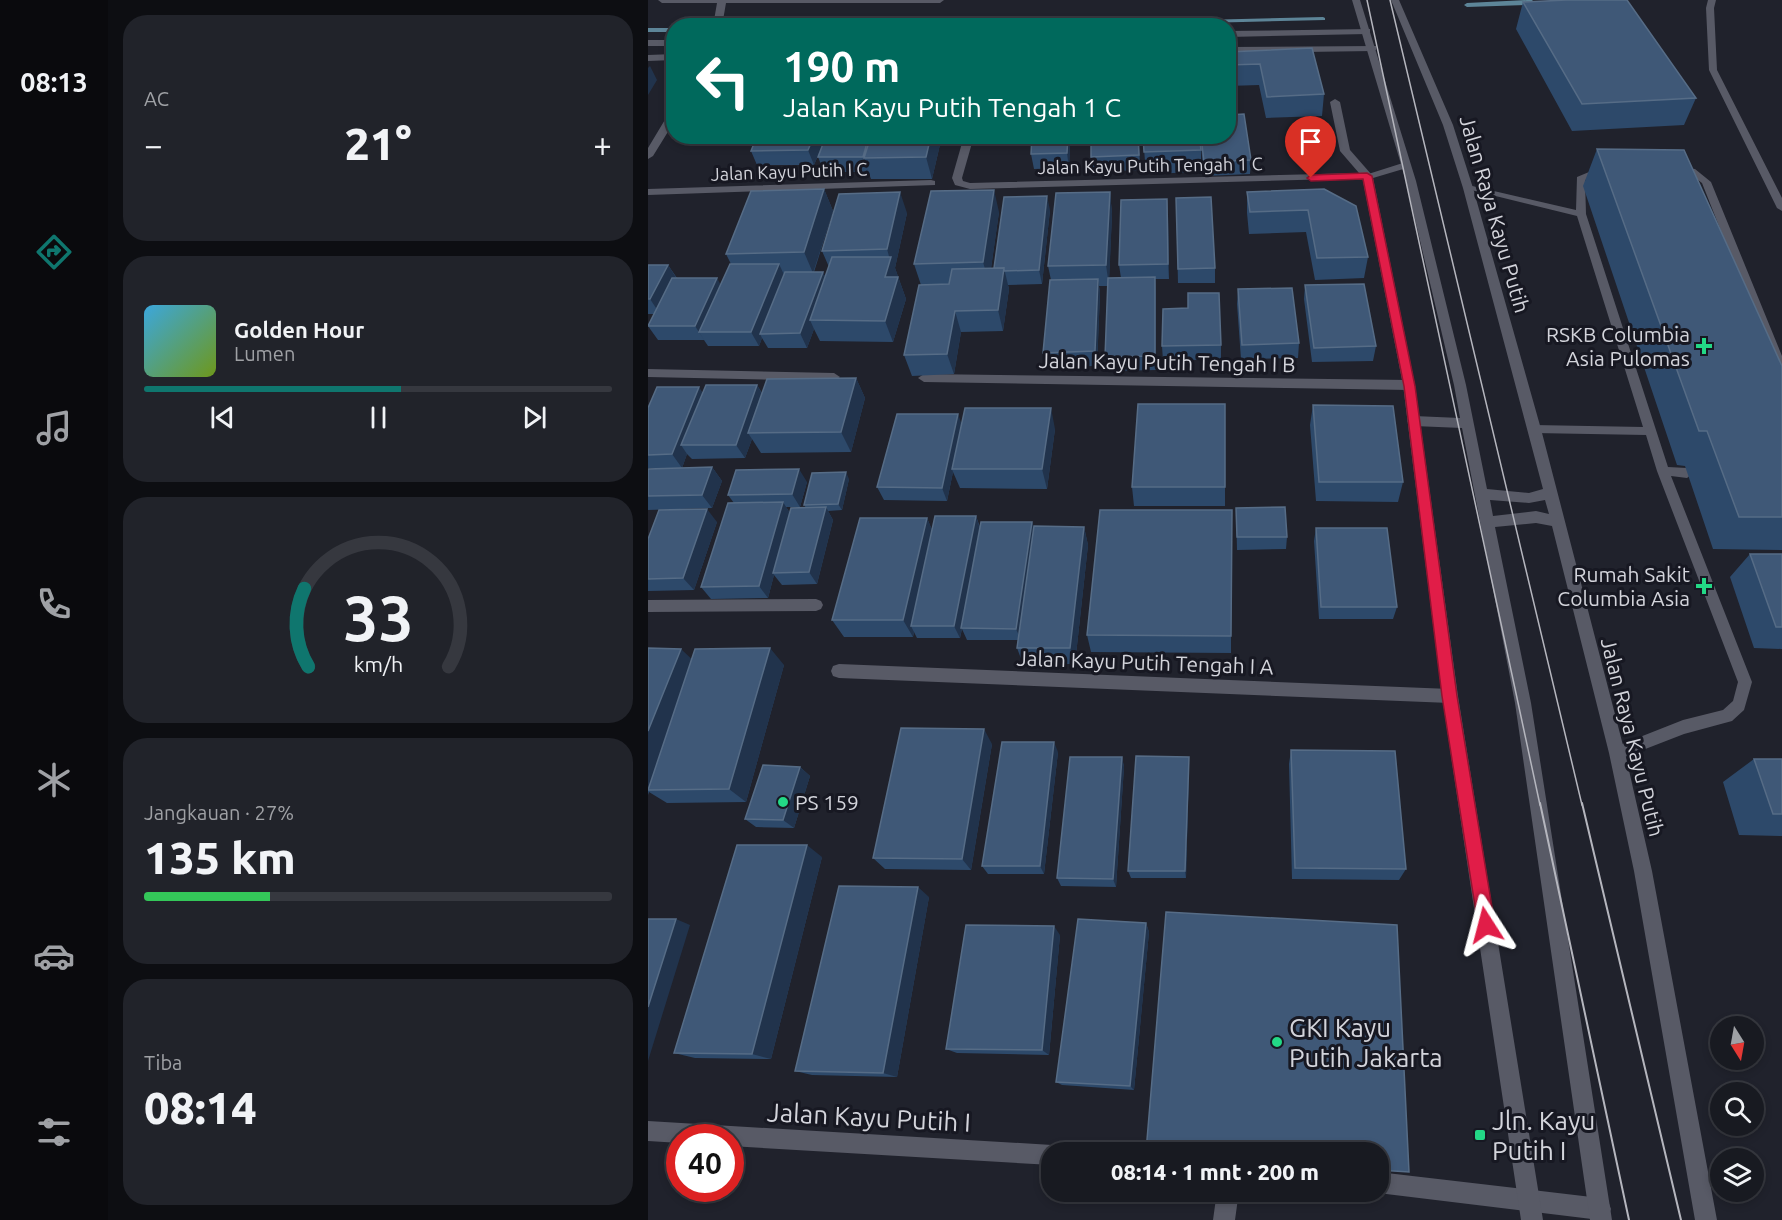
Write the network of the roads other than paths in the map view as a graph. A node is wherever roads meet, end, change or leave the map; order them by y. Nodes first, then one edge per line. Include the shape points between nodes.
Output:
1 (662, 0) edge
2 (940, 0) edge
3 (1356, 0) edge
4 (1712, 0) edge
5 (721, 3) edge
6 (1399, 9) edge
7 (718, 18) edge
8 (1367, 29) junction
9 (1236, 34) edge
10 (648, 43) edge
11 (666, 43) edge
12 (1372, 48) junction
13 (1236, 50) edge
14 (666, 57) edge
15 (648, 58) edge
16 (1335, 102) dead end
17 (666, 126) edge
18 (967, 144) edge
19 (648, 156) edge
20 (1406, 165) junction
21 (1661, 171) edge
22 (1613, 174) edge
23 (1367, 176) junction
24 (931, 183) dead end
25 (1468, 188) junction
26 (648, 192) edge
27 (1782, 208) edge
28 (1581, 214) junction
29 (1782, 370) edge
30 (648, 373) edge
31 (834, 377) edge
32 (924, 378) edge
33 (1409, 386) junction
34 (1414, 421) junction
35 (1468, 423) junction
36 (1534, 429) junction
37 (1650, 431) junction
38 (1663, 471) junction
39 (1687, 473) dead end
40 (1482, 494) junction
41 (1550, 494) junction
42 (1487, 522) junction
43 (1557, 522) junction
44 (816, 605) dead end
45 (648, 606) edge
46 (839, 671) dead end
47 (1450, 696) junction
48 (1617, 753) junction
49 (648, 1131) edge
50 (1041, 1154) edge
51 (1389, 1184) edge
52 (1226, 1202) edge
53 (1531, 1210) edge
54 (1601, 1214) edge
55 (1224, 1220) edge
56 (1706, 1220) edge

1 - 5 street
2 - 5 street
3 - 8 street
4 - 27 lane via 1713,70
5 - 7 street
6 - 25 street, Jalan Raya Kayu Putih via 1448,125
8 - 9 street
8 - 12 street
10 - 11 street
12 - 13 street
12 - 20 street
14 - 15 street
16 - 23 street via 1345,151
17 - 19 street
18 - 23 street, Jalan Kayu Putih Tengah 1 C via 957,178 959,183 970,186
20 - 23 street, Jalan Kayu Putih Tengah 1 C
20 - 35 street
21 - 29 lane via 1692,171 1706,182
22 - 28 lane via 1581,179
23 - 33 street
24 - 26 street, Jalan Kayu Putih I C
25 - 28 lane
25 - 36 street, Jalan Raya Kayu Putih
28 - 37 lane
30 - 31 street
32 - 33 street, Jalan Kayu Putih Tengah I B
33 - 34 street
34 - 35 street
34 - 47 street
35 - 40 street
36 - 37 lane
36 - 41 street, Jalan Raya Kayu Putih
37 - 38 lane
38 - 39 lane
38 - 48 lane via 1745,682 1739,705 1727,716 1683,727
40 - 41 street via 1529,498
40 - 42 street
41 - 43 street, Jalan Raya Kayu Putih
42 - 43 street via 1536,516
42 - 54 street via 1523,703
43 - 48 street, Jalan Raya Kayu Putih
44 - 45 street
46 - 47 street, Jalan Kayu Putih Tengah I A
47 - 53 street
48 - 56 street, Jalan Raya Kayu Putih via 1643,871
49 - 50 street, Jalan Kayu Putih I
51 - 53 street
52 - 55 street
53 - 54 street

